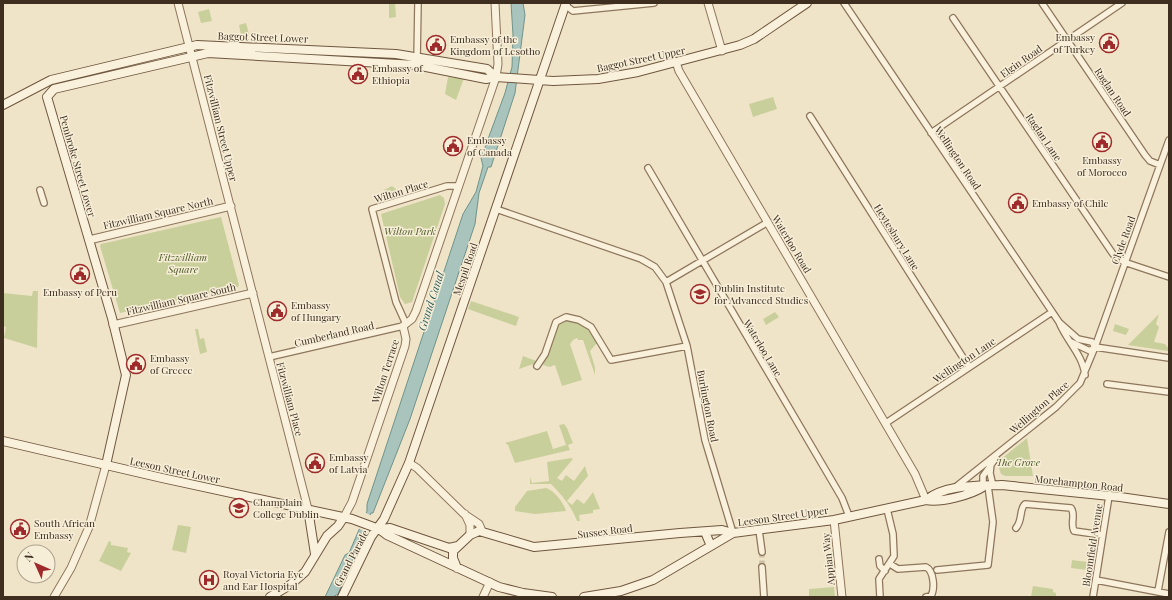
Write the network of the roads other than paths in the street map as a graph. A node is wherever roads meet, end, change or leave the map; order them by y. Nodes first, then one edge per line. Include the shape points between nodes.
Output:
1 (178, 3) edge
2 (418, 3) edge
3 (495, 3) edge
4 (654, 3) edge
5 (708, 3) edge
6 (807, 3) edge
7 (844, 3) edge
8 (1042, 3) edge
9 (1122, 3) edge
10 (565, 4) edge
11 (606, 6) edge
12 (953, 18) dead end
13 (1067, 40) junction
14 (258, 46) junction
15 (190, 47) junction
16 (329, 50) junction
17 (722, 51) junction
18 (192, 56) junction
19 (261, 56) junction
20 (418, 56) junction
21 (330, 60) junction
22 (676, 62) junction
23 (416, 65) junction
24 (500, 77) junction
25 (540, 81) junction
26 (999, 87) junction
27 (31, 92) junction
28 (47, 97) junction
29 (3, 105) edge
30 (810, 116) dead end
31 (931, 133) junction
32 (1169, 140) edge
33 (1160, 166) junction
34 (648, 168) dead end
35 (458, 186) junction
36 (40, 190) dead end
37 (44, 203) dead end
38 (231, 206) junction
39 (496, 209) junction
40 (768, 222) junction
41 (89, 240) junction
42 (702, 262) junction
43 (1124, 262) junction
44 (1169, 277) edge
45 (666, 282) junction
46 (253, 293) junction
47 (1052, 312) junction
48 (1059, 322) junction
49 (114, 325) junction
50 (404, 325) junction
51 (1068, 339) junction
52 (687, 346) junction
53 (1095, 347) junction
54 (269, 357) junction
55 (1169, 358) edge
56 (537, 366) dead end
57 (969, 367) junction
58 (1084, 375) junction
59 (1107, 384) dead end
60 (1169, 392) edge
61 (886, 423) junction
62 (3, 441) edge
63 (998, 454) junction
64 (409, 463) junction
65 (991, 464) junction
66 (106, 465) junction
67 (988, 486) junction
68 (952, 490) junction
69 (1109, 496) junction
70 (926, 500) junction
71 (1169, 504) edge
72 (308, 509) junction
73 (887, 509) junction
74 (464, 514) junction
75 (849, 516) junction
76 (350, 518) junction
77 (834, 520) junction
78 (375, 527) junction
79 (1016, 528) dead end
80 (759, 530) junction
81 (482, 531) junction
82 (704, 532) junction
83 (1169, 532) edge
84 (733, 533) junction
85 (470, 535) junction
86 (1102, 535) junction
87 (327, 536) junction
88 (314, 540) junction
89 (458, 546) junction
90 (711, 546) junction
91 (762, 552) tunnel mouth
92 (315, 554) junction
93 (879, 559) dead end
94 (890, 564) junction
95 (762, 567) tunnel mouth
96 (457, 568) junction
97 (884, 570) junction
98 (937, 570) dead end
99 (1096, 580) junction
100 (490, 582) junction
101 (1158, 591) junction
102 (1169, 594) edge
103 (54, 597) edge
104 (270, 597) edge
105 (342, 597) edge
106 (483, 597) edge
107 (552, 597) edge
108 (584, 597) edge
109 (764, 597) edge
110 (842, 597) edge
111 (880, 597) edge
112 (926, 597) edge
113 (1093, 597) edge

1 - 15 street, Fitzwilliam Street Upper
2 - 20 street
3 - 24 street
4 - 11 street
5 - 17 street
6 - 17 main road, Baggot Street Upper via 754,39
7 - 31 street, Wellington Road
8 - 13 street, Raglan Road
9 - 13 street, Elgin Road
10 - 11 street via 573,11
10 - 25 main road, Mespil Road
12 - 26 street, Raglan Lane
13 - 26 street, Elgin Road
13 - 33 street, Raglan Road via 1145,155
14 - 15 main road, Baggot Street Lower
14 - 16 main road, Baggot Street Lower
14 - 19 street
15 - 18 street, Fitzwilliam Street Upper
15 - 27 main road, Baggot Street Lower via 66,76 47,82
16 - 20 main road, Baggot Street Lower
16 - 21 main road
17 - 22 main road, Baggot Street Upper
18 - 19 main road, Baggot Street Lower via 208,53
18 - 28 main road, Baggot Street Lower via 54,89
18 - 38 street, Fitzwilliam Street Upper
19 - 21 main road, Baggot Street Lower
20 - 23 street
20 - 24 main road, Baggot Street Lower via 487,68
21 - 23 main road, Baggot Street Lower
22 - 25 main road, Baggot Street Upper via 598,79
22 - 40 street, Waterloo Road
23 - 24 main road, Baggot Street Lower via 486,79
24 - 25 main road, Baggot Street Lower
24 - 35 street
25 - 39 main road, Mespil Road
26 - 31 street, Elgin Road
26 - 43 street, Raglan Lane via 1113,254
27 - 28 main road
27 - 29 main road, Baggot Street Lower
28 - 41 main road, Pembroke Street Lower
30 - 57 street, Heytesbury Lane
31 - 47 street, Wellington Road
32 - 33 street, Clyde Road
33 - 43 street, Clyde Road
34 - 42 street, Waterloo Lane
35 - 50 street via 416,311 412,319
35 - 50 street, Wilton Place via 447,186 372,209
36 - 37 street
38 - 41 street, Fitzwilliam Square North
38 - 46 street, Fitzwilliam Street Upper
39 - 45 street, Burlington Road via 651,263
39 - 64 main road, Mespil Road
40 - 42 street
40 - 61 street, Waterloo Road
41 - 49 main road, Pembroke Street Lower
42 - 45 street
42 - 75 street, Waterloo Lane via 842,498
43 - 44 street
43 - 53 street, Clyde Road
45 - 52 street, Burlington Road
46 - 49 street, Fitzwilliam Square South
46 - 54 street, Fitzwilliam Place
47 - 48 street, Wellington Road
47 - 57 street, Wellington Lane
48 - 51 street, Wellington Road
48 - 53 street, Wellington Road via 1078,339 1092,342
49 - 66 main road, Pembroke Street Lower via 126,375
50 - 54 street, Cumberland Road
50 - 76 street, Wilton Terrace via 406,343 357,486
51 - 53 street via 1074,345 1090,351
51 - 58 street, Wellington Road via 1082,360
52 - 56 street via 611,360 591,327 579,320 566,317 556,322 542,360
52 - 84 street, Burlington Road via 705,440
53 - 55 street
53 - 58 street, Wellington Place
54 - 72 street, Fitzwilliam Place
57 - 61 street, Wellington Lane
58 - 63 street, Wellington Place via 1072,392
59 - 60 street
61 - 70 street, Waterloo Road via 921,484
62 - 66 main road, Leeson Street Lower
63 - 65 street, Wellington Place
63 - 68 street, Wellington Place
64 - 74 street
64 - 78 main road, Mespil Road
65 - 67 street
65 - 67 street, Wellington Place via 983,476
66 - 72 main road, Leeson Street Lower
66 - 103 street via 89,527 71,568
67 - 68 main road, Leeson Street Upper via 973,485
67 - 69 main road, Morehampton Road
67 - 70 main road, Leeson Street Upper via 976,492 939,500
67 - 98 street via 993,522 988,565
68 - 70 main road, Leeson Street Upper via 932,495
69 - 71 main road, Morehampton Road
69 - 86 street, Bloomfield Avenue
70 - 73 main road, Leeson Street Upper
72 - 76 main road, Leeson Street Lower
72 - 88 main road
73 - 75 main road, Leeson Street Upper
73 - 94 street via 893,534 894,554
74 - 81 street via 479,524
74 - 85 street via 470,525
75 - 77 main road, Leeson Street Upper
76 - 78 main road, Leeson Street Lower
76 - 87 main road
77 - 80 main road, Leeson Street Upper
77 - 110 street, Appian Way
78 - 89 main road via 390,528 449,548
78 - 96 main road
78 - 105 main road, Grand Parade
79 - 86 street via 1021,522 1025,504 1071,508 1074,511 1074,531
80 - 84 main road, Leeson Street Upper
80 - 91 street
81 - 82 main road, Sussex Road via 534,547
81 - 85 main road
82 - 84 main road, Sussex Road via 722,530
82 - 90 main road
83 - 101 street
84 - 90 main road, Leeson Street Upper
85 - 89 main road
86 - 99 street, Bloomfield Avenue
87 - 88 main road
87 - 92 main road
88 - 92 main road
89 - 96 main road via 453,554
90 - 108 main road, Leeson Street Upper via 653,580 620,591
92 - 104 main road via 305,572
93 - 97 street
94 - 97 street
94 - 112 street via 898,569 929,568 932,574 933,593
95 - 109 street
96 - 100 main road
97 - 111 street via 879,579
99 - 101 street
99 - 113 street, Bloomfield Avenue
100 - 106 street
100 - 107 main road via 523,594
101 - 102 street

